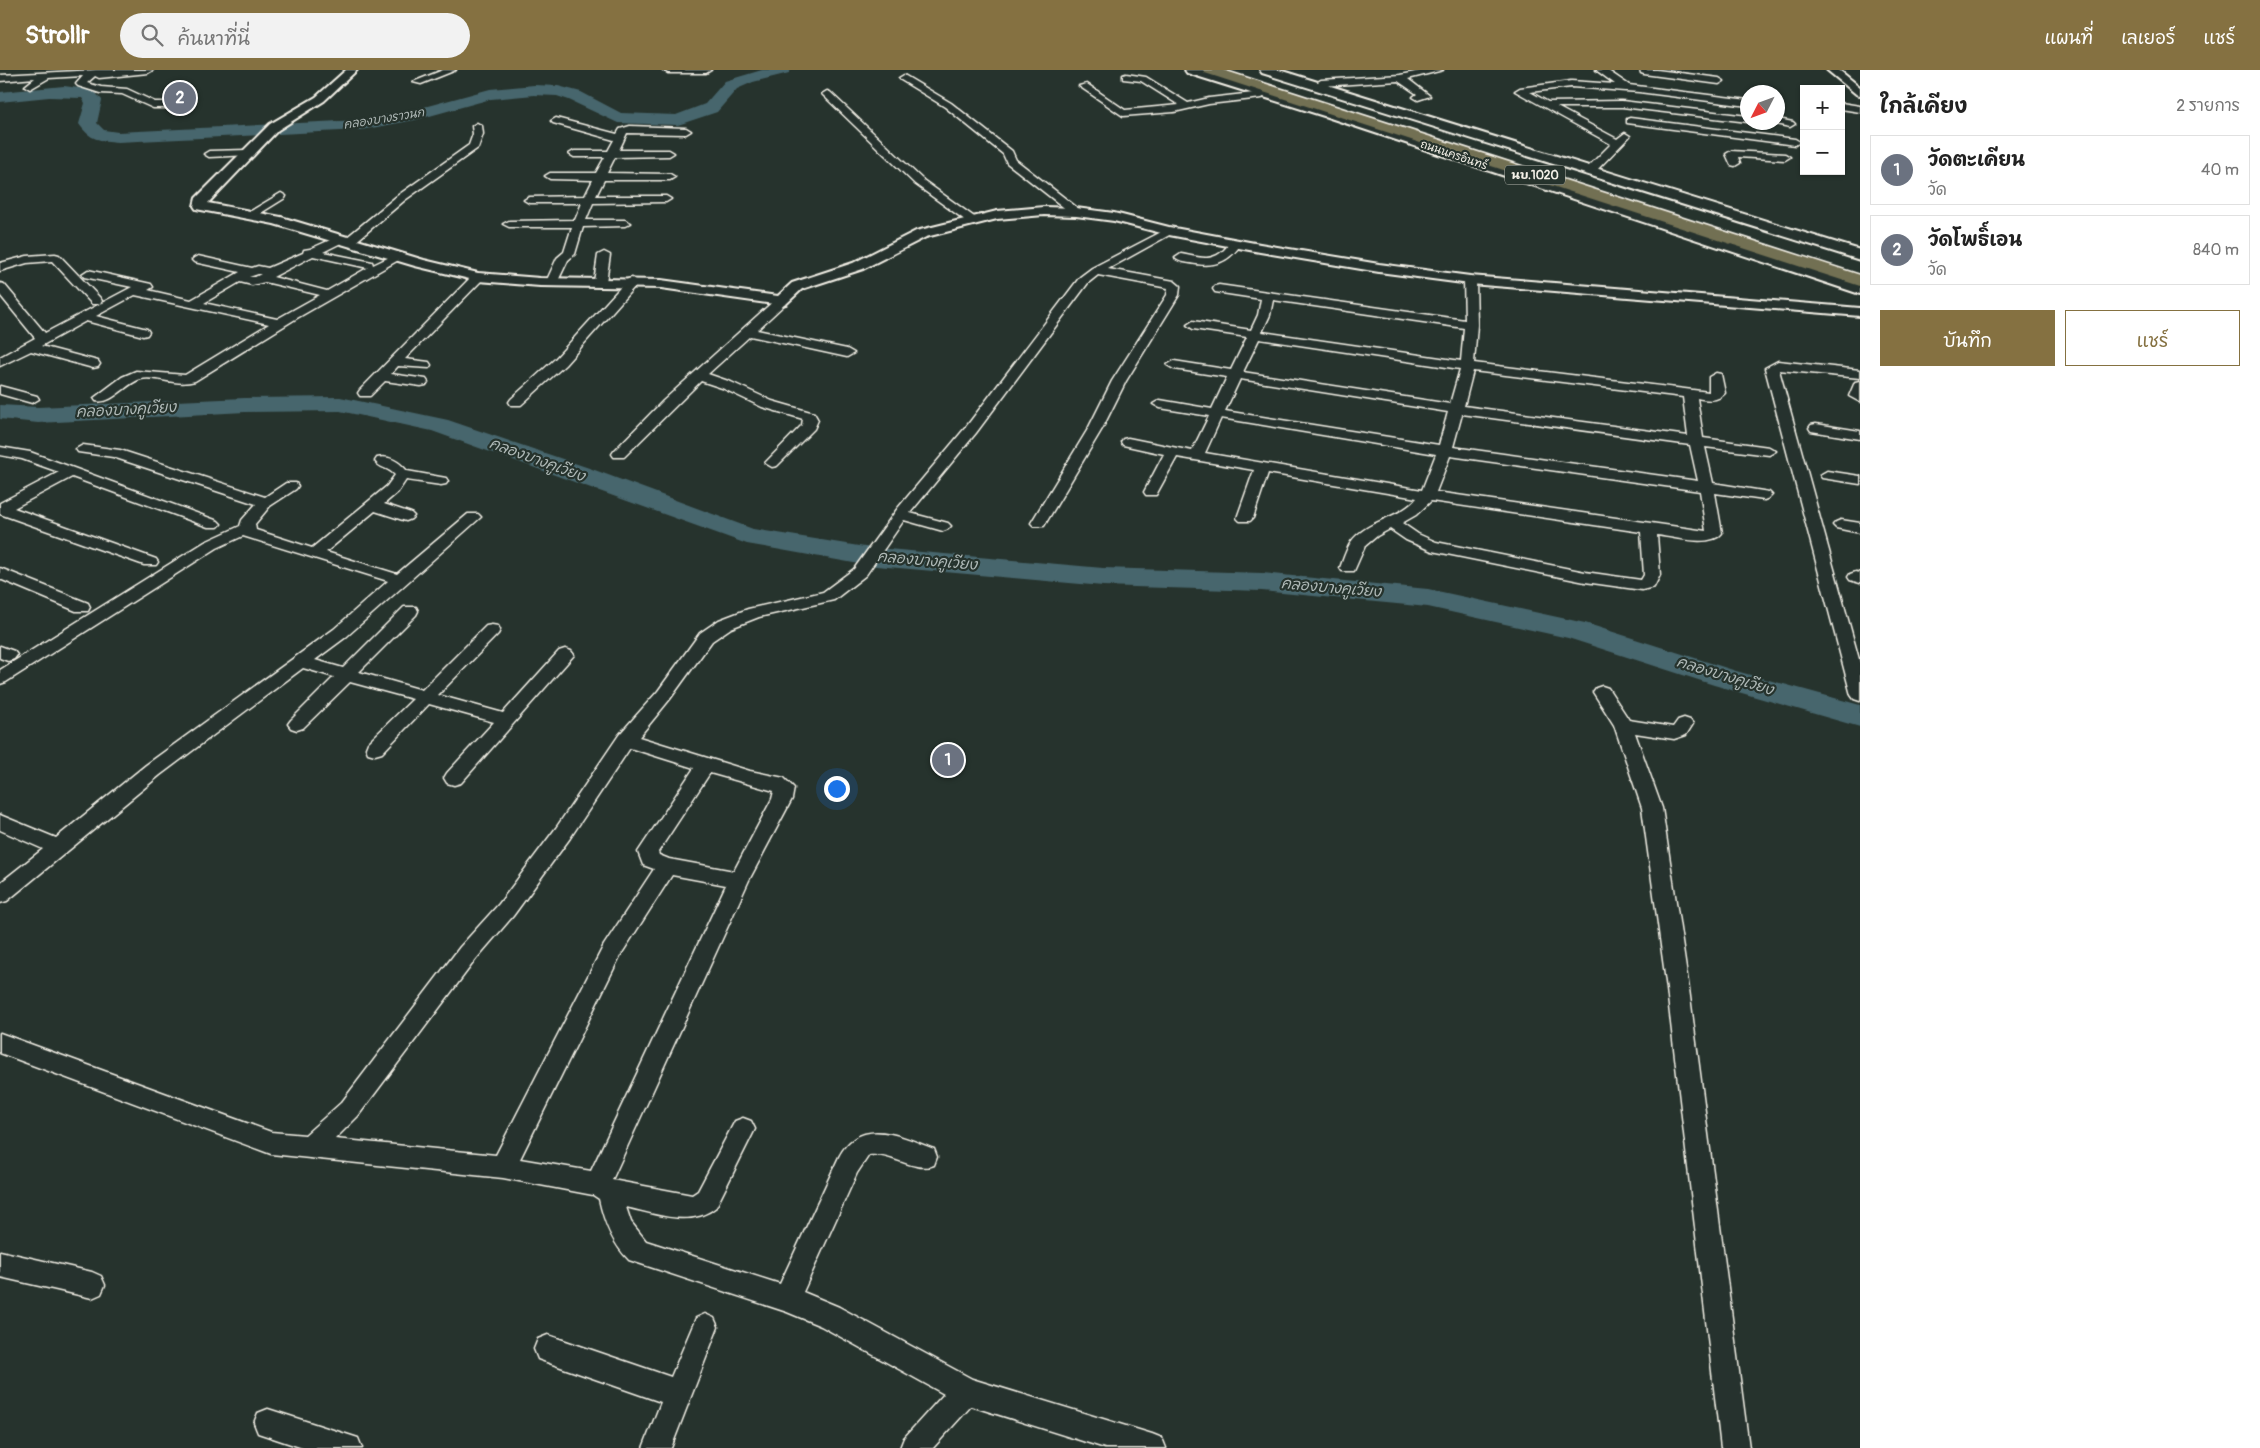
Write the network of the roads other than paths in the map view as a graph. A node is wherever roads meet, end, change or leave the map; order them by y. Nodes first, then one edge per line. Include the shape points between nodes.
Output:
1 (110, 70) edge
2 (148, 70) edge
3 (352, 70) edge
4 (451, 70) edge
5 (668, 70) edge
6 (706, 70) edge
7 (1183, 70) edge
8 (1243, 70) edge
9 (1266, 70) edge
10 (1281, 70) edge
11 (1433, 70) edge
12 (1600, 70) edge
13 (1644, 70) edge
14 (1832, 70) edge
15 (1200, 71) edge
16 (1673, 72) edge
17 (94, 73) junction
18 (1402, 74) edge
19 (47, 75) junction
20 (679, 75) edge
21 (1126, 77) dead end
22 (0, 78) edge
23 (904, 78) dead end
24 (1718, 81) dead end
25 (418, 82) dead end
26 (1321, 83) junction
27 (30, 86) dead end
28 (1084, 86) dead end
29 (1627, 88) junction
30 (111, 90) junction
31 (1860, 92) edge
32 (827, 94) dead end
33 (1262, 95) junction
34 (1418, 97) dead end
35 (1375, 102) junction
36 (1740, 102) edge
37 (1628, 104) junction
38 (177, 105) dead end
39 (1185, 105) junction
40 (1546, 105) junction
41 (1845, 106) edge
42 (1860, 108) edge
43 (1330, 113) junction
44 (1740, 117) edge
45 (556, 121) dead end
46 (1630, 122) junction
47 (1785, 123) edge
48 (1790, 124) dead end
49 (477, 126) dead end
50 (686, 131) dead end
51 (620, 138) junction
52 (1778, 140) junction
53 (1795, 142) dead end
54 (1617, 144) junction
55 (247, 153) junction
56 (669, 153) dead end
57 (210, 154) dead end
58 (574, 154) dead end
59 (610, 154) junction
60 (1785, 157) junction
61 (1734, 163) dead end
62 (1591, 170) junction
63 (1789, 170) dead end
64 (550, 176) dead end
65 (600, 176) junction
66 (670, 177) dead end
67 (281, 196) dead end
68 (590, 199) junction
69 (666, 199) dead end
70 (529, 200) dead end
71 (1076, 212) junction
72 (252, 214) junction
73 (973, 221) junction
74 (580, 223) junction
75 (625, 223) dead end
76 (509, 224) dead end
77 (1169, 231) junction
78 (341, 239) junction
79 (1236, 243) junction
80 (307, 252) junction
81 (569, 254) joint
82 (398, 256) junction
83 (604, 256) dead end
84 (1860, 256) edge
85 (1182, 258) dead end
86 (198, 260) dead end
87 (368, 264) dead end
88 (4, 265) edge
89 (1860, 265) edge
90 (1096, 271) junction
91 (88, 274) dead end
92 (256, 275) junction
93 (478, 277) junction
94 (1470, 280) junction
95 (1860, 281) edge
96 (558, 282) junction
97 (600, 282) junction
98 (632, 282) junction
99 (0, 287) edge
100 (138, 288) junction
101 (1219, 289) dead end
102 (1860, 289) edge
103 (322, 292) dead end
104 (1268, 296) junction
105 (96, 301) dead end
106 (781, 301) junction
107 (201, 303) junction
108 (1860, 312) edge
109 (84, 317) junction
110 (272, 321) dead end
111 (1193, 325) dead end
112 (1471, 325) junction
113 (143, 332) dead end
114 (748, 332) junction
115 (1253, 336) junction
116 (43, 339) junction
117 (28, 346) junction
118 (847, 353) dead end
119 (0, 362) edge
120 (395, 362) junction
121 (93, 364) dead end
122 (424, 365) dead end
123 (1174, 365) dead end
124 (1467, 367) junction
125 (1234, 374) junction
126 (1860, 374) edge
127 (381, 376) junction
128 (701, 377) junction
129 (1716, 377) dead end
130 (421, 382) dead end
131 (1860, 385) edge
132 (0, 390) edge
133 (365, 393) dead end
134 (1689, 394) junction
135 (100, 398) dead end
136 (1860, 398) edge
137 (32, 399) dead end
138 (516, 402) dead end
139 (1160, 404) dead end
140 (1456, 409) junction
141 (1215, 414) junction
142 (1816, 428) dead end
143 (1860, 435) edge
144 (1696, 440) junction
145 (1128, 442) dead end
146 (83, 449) dead end
147 (1445, 450) junction
148 (0, 451) edge
149 (1769, 451) dead end
150 (1172, 452) junction
151 (619, 454) dead end
152 (1196, 456) junction
153 (382, 461) dead end
154 (772, 463) dead end
155 (1262, 468) junction
156 (69, 473) junction
157 (402, 475) junction
158 (1827, 475) dead end
159 (1860, 480) edge
160 (442, 481) dead end
161 (291, 486) dead end
162 (1705, 488) junction
163 (1151, 492) dead end
164 (1428, 494) junction
165 (1764, 495) dead end
166 (264, 503) junction
167 (372, 505) junction
168 (0, 509) edge
169 (901, 515) junction
170 (406, 516) dead end
171 (473, 517) dead end
172 (1245, 518) dead end
173 (1039, 523) dead end
174 (1391, 523) junction
175 (213, 524) dead end
176 (1841, 525) dead end
177 (943, 526) dead end
178 (247, 528) junction
179 (1860, 528) edge
180 (1649, 530) junction
181 (315, 553) junction
182 (150, 562) dead end
183 (1348, 568) dead end
184 (0, 573) edge
185 (400, 580) junction
186 (82, 607) dead end
187 (410, 611) dead end
188 (492, 630) dead end
189 (565, 655) dead end
190 (301, 662) junction
191 (346, 675) junction
192 (0, 678) edge
193 (1602, 692) dead end
194 (1860, 695) edge
195 (425, 696) junction
196 (507, 720) junction
197 (297, 724) dead end
198 (1623, 724) junction
199 (1684, 724) dead end
200 (626, 740) junction
201 (376, 748) dead end
202 (706, 764) junction
203 (454, 778) dead end
204 (0, 822) edge
205 (58, 847) junction
206 (667, 866) junction
207 (739, 880) junction
208 (0, 895) edge
209 (0, 1043) edge
210 (743, 1129) dead end
211 (309, 1147) junction
212 (925, 1157) dead end
213 (503, 1167) junction
214 (604, 1188) junction
215 (0, 1264) edge
216 (92, 1285) dead end
217 (787, 1299) junction
218 (705, 1327) dead end
219 (548, 1349) dead end
220 (966, 1391) junction
221 (678, 1394) junction
222 (268, 1424) dead end
223 (348, 1448) edge
224 (657, 1448) edge
225 (914, 1448) edge
226 (1152, 1448) edge
227 (1734, 1448) edge

1 - 17 street
2 - 30 street via 107,73 92,80 93,84
3 - 55 street via 320,99 270,131
4 - 25 street
5 - 20 street
6 - 20 street
7 - 33 main road
8 - 89 main road, ถนนนครอินทร์ / นบ.1020
9 - 35 main road, ถนนนครอินทร์ / นบ.1020
10 - 26 main road
11 - 18 street via 1414,75
12 - 29 street
13 - 16 street
14 - 31 street
15 - 43 main road, ถนนนครอินทร์ / นบ.1020
15 - 95 main road, ถนนนครอินทร์ / นบ.1020
16 - 24 street
17 - 19 street
17 - 30 street via 81,84
18 - 26 street
18 - 34 street via 1425,96
19 - 22 street
19 - 27 street
21 - 39 street via 1143,79
23 - 71 street via 948,106
26 - 35 main road
28 - 39 street via 1124,113 1174,109
29 - 36 street
29 - 37 street
29 - 40 street via 1571,84 1521,89
30 - 38 street via 132,94 153,105
32 - 73 street via 919,182
33 - 39 street
33 - 43 main road
35 - 62 main road, ถนนนครอินทร์ / นบ.1020
37 - 40 street via 1581,101
37 - 44 street
37 - 46 street
40 - 54 street
41 - 42 street
43 - 102 main road, ถนนนครอินทร์ / นบ.1020
45 - 51 street
46 - 52 street
46 - 54 street via 1626,136
47 - 48 street
49 - 78 street via 474,146
50 - 51 street via 630,129 623,131
51 - 59 street
52 - 53 street
52 - 60 street
54 - 62 street
55 - 57 street
55 - 72 street via 201,201 201,206
56 - 59 street
58 - 59 street
59 - 65 street
60 - 61 street via 1731,154
60 - 63 street
62 - 84 main road, ถนนนครอินทร์ / นบ.1020
64 - 65 street
65 - 66 street
65 - 68 street
67 - 72 street
68 - 69 street
68 - 70 street
68 - 74 street
71 - 73 street via 1018,212
71 - 77 street via 1138,222
72 - 78 street
73 - 106 street via 910,238 858,266 797,286
74 - 75 street
74 - 76 street
74 - 81 street
77 - 79 street
77 - 90 street
78 - 80 street
78 - 82 street
79 - 85 street via 1226,257 1218,261
79 - 94 street
80 - 87 street
80 - 92 street
81 - 96 street via 572,257
82 - 93 street
82 - 135 street via 190,378 141,374
83 - 97 street
86 - 92 street
88 - 105 street via 55,257
90 - 169 street via 1084,280 971,430
90 - 173 street via 1170,284 1174,286 1173,295 1119,381 1095,429
91 - 100 street
92 - 103 street
92 - 107 street
93 - 96 street
93 - 120 street
94 - 108 street
94 - 112 street
96 - 97 street
97 - 98 street
98 - 106 street
98 - 138 street via 560,362
99 - 116 street
100 - 107 street
100 - 109 street
101 - 104 street
104 - 112 street
104 - 115 street via 1264,315
106 - 114 street
107 - 110 street
109 - 113 street
109 - 116 street
111 - 115 street
112 - 124 street
114 - 118 street
114 - 128 street
115 - 124 street
115 - 125 street
116 - 117 street
117 - 119 street
117 - 121 street
120 - 122 street
120 - 127 street
123 - 125 street
124 - 134 street
124 - 140 street
125 - 140 street
125 - 141 street
126 - 194 street via 1778,365 1772,368
127 - 130 street
127 - 133 street
128 - 151 street via 668,404
128 - 154 street via 750,398 809,416 812,420 809,426
129 - 134 street via 1716,395
131 - 136 street via 1856,396
132 - 137 street
134 - 144 street
139 - 141 street
140 - 144 street
140 - 147 street
141 - 147 street
141 - 152 street
142 - 143 street
144 - 149 street
144 - 162 street
145 - 150 street
146 - 166 street via 115,453
147 - 162 street
147 - 164 street
148 - 156 street via 25,455
150 - 152 street
150 - 163 street
152 - 155 street
153 - 157 street via 395,466
155 - 164 street
155 - 172 street
156 - 168 street
156 - 175 street
157 - 160 street
157 - 167 street via 393,489
158 - 159 street
161 - 166 street
162 - 165 street
162 - 180 street via 1714,533 1707,537
164 - 174 street via 1421,504
164 - 180 street
166 - 178 street
167 - 170 street
167 - 181 street
168 - 182 street
169 - 177 street
169 - 200 street via 860,572 828,596 754,613 725,624 706,637
171 - 185 street
174 - 180 street via 1432,546 1585,577 1642,585 1652,575
174 - 183 street via 1358,544
176 - 179 street
178 - 181 street via 251,534
178 - 192 street via 211,545
181 - 185 street
184 - 186 street
185 - 190 street via 340,633
187 - 191 street
188 - 195 street
189 - 196 street
190 - 191 street
190 - 205 street via 153,770
191 - 195 street
191 - 197 street
193 - 198 street
195 - 196 street
195 - 201 street
196 - 203 street
198 - 199 street via 1674,733 1680,731
198 - 227 street via 1652,808 1678,989
200 - 202 street
200 - 211 street via 506,910 468,953 350,1109
202 - 206 street via 648,852 650,860
202 - 207 street via 777,783 784,788 782,798
204 - 205 street
205 - 208 street
206 - 207 street
206 - 213 street via 612,951
207 - 214 street
209 - 211 street via 271,1144
210 - 214 street via 707,1199 694,1208
211 - 213 street
212 - 217 street via 885,1145 866,1144 856,1150
213 - 214 street
214 - 217 street via 621,1233 638,1251
215 - 216 street
217 - 220 street via 830,1316
218 - 221 street
219 - 221 street
220 - 225 street
220 - 226 street
221 - 224 street
222 - 223 street

